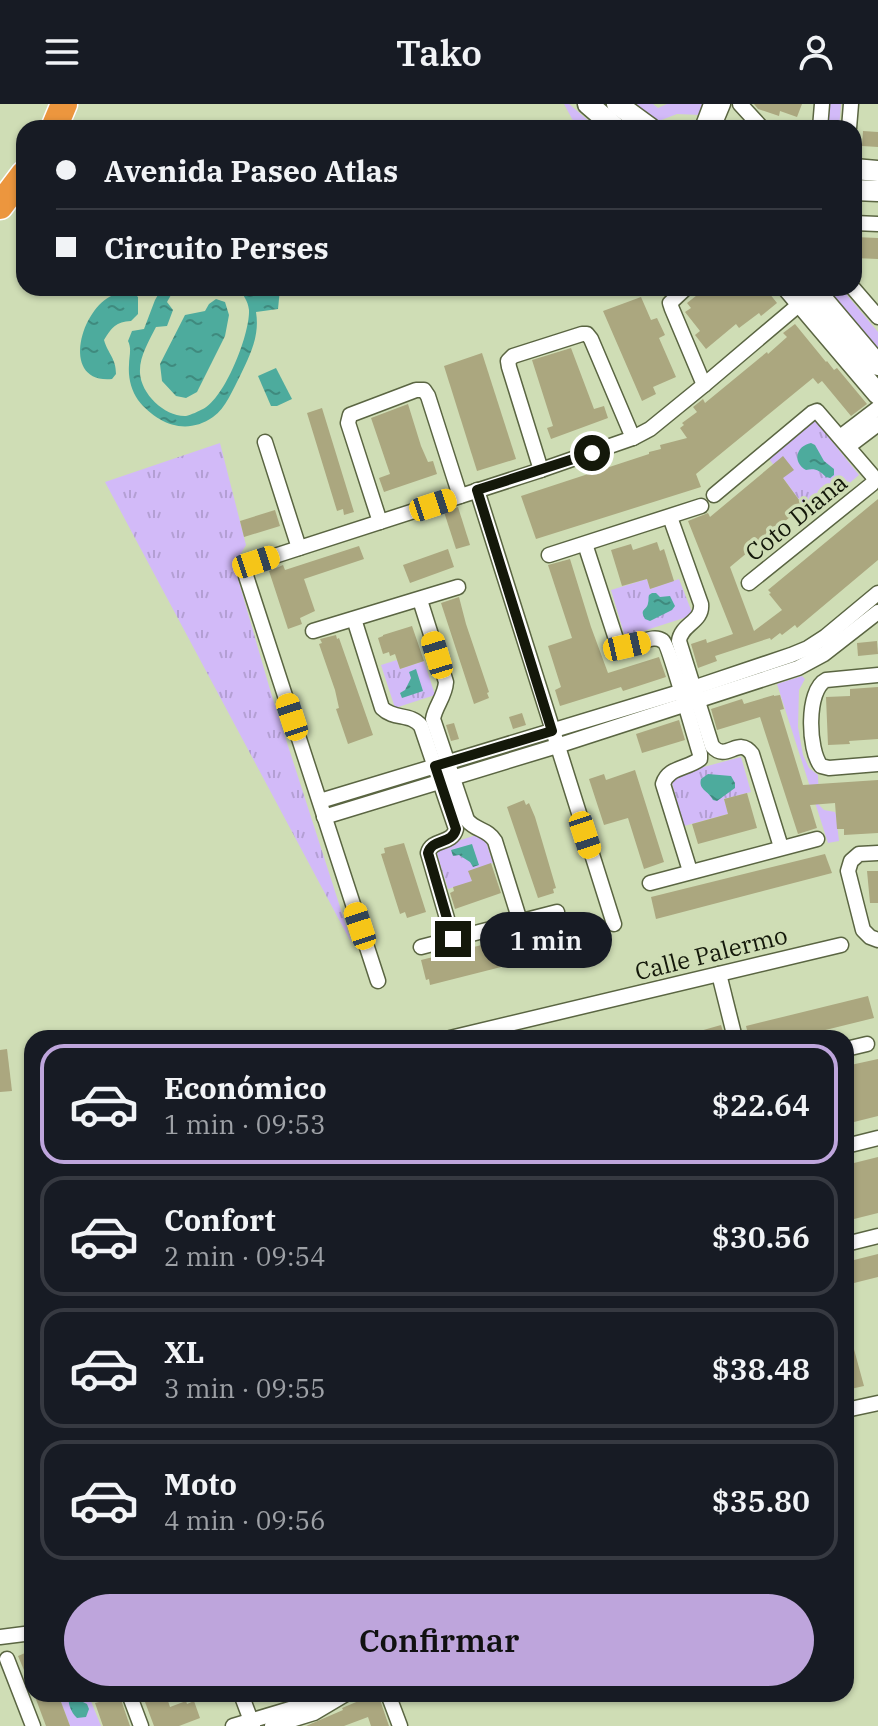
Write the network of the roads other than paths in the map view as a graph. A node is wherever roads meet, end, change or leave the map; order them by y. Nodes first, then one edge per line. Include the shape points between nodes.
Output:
1 (588, 104) edge
2 (617, 104) edge
3 (740, 104) edge
4 (607, 120) edge
5 (639, 120) edge
6 (756, 120) edge
7 (16, 181) edge
8 (16, 184) edge
9 (0, 196) edge
10 (0, 206) edge
11 (677, 296) edge
12 (800, 296) edge
13 (807, 296) edge
14 (808, 296) edge
15 (860, 296) edge
16 (878, 317) edge
17 (878, 365) edge
18 (704, 385) junction
19 (878, 394) edge
20 (878, 408) edge
21 (878, 424) edge
22 (633, 438) junction
23 (265, 442) dead end
24 (845, 442) junction
25 (541, 470) junction
26 (477, 490) junction
27 (714, 495) dead end
28 (460, 496) junction
29 (701, 506) dead end
30 (670, 517) junction
31 (380, 522) junction
32 (585, 544) junction
33 (299, 548) junction
34 (549, 555) dead end
35 (749, 583) dead end
36 (458, 587) dead end
37 (878, 593) edge
38 (420, 600) junction
39 (873, 610) edge
40 (354, 619) junction
41 (313, 631) dead end
42 (878, 675) edge
43 (689, 696) junction
44 (552, 731) junction
45 (557, 746) junction
46 (878, 764) edge
47 (444, 772) junction
48 (320, 801) junction
49 (324, 817) junction
50 (817, 839) dead end
51 (781, 847) junction
52 (878, 853) edge
53 (690, 871) junction
54 (650, 883) dead end
55 (557, 912) dead end
56 (520, 921) junction
57 (614, 924) dead end
58 (453, 939) junction
59 (878, 940) edge
60 (841, 945) dead end
61 (421, 947) dead end
62 (719, 974) junction
63 (378, 981) dead end
64 (487, 1030) edge
65 (733, 1030) edge
66 (867, 1044) dead end
67 (854, 1047) edge
68 (878, 1138) edge
69 (854, 1144) edge
70 (878, 1236) edge
71 (854, 1242) edge
72 (878, 1403) edge
73 (854, 1408) edge
74 (24, 1634) edge
75 (0, 1637) edge
76 (7, 1659) dead end
77 (132, 1702) edge
78 (244, 1702) edge
79 (312, 1702) edge
80 (333, 1702) edge
81 (391, 1702) edge
82 (252, 1724) edge
83 (33, 1726) edge
84 (141, 1726) edge
85 (233, 1726) edge
86 (272, 1726) edge
87 (400, 1726) edge

1 - 4 street
2 - 5 street
3 - 6 street
7 - 9 highway
8 - 10 highway
11 - 18 street via 670,303
12 - 18 street
13 - 19 street
14 - 17 street
15 - 16 street
18 - 22 street
20 - 24 street, Coto Diana
21 - 24 street, Coto Diana
22 - 25 street
22 - 25 street via 587,334 513,356 509,367
23 - 33 street
24 - 27 street, Coto Diana via 821,414 812,413
24 - 35 street, Coto Diana via 872,475 872,484
25 - 26 street
26 - 28 street
26 - 44 street
28 - 31 street
28 - 31 street via 428,396 416,390 350,415 348,423
29 - 30 street
30 - 32 street
30 - 43 street via 702,611 680,635
31 - 33 street
32 - 34 street
32 - 43 street via 616,639 627,646 662,640
33 - 48 street via 248,566 246,576
36 - 38 street
37 - 39 street
38 - 40 street
38 - 47 street via 446,682 433,719
39 - 43 street via 808,648
40 - 41 street
40 - 47 street via 382,708 417,721
42 - 46 street via 819,683 810,721 815,759 821,766
43 - 44 street
43 - 45 street
43 - 51 street via 717,751 742,747 752,754
43 - 53 street via 700,759 670,772 663,784
44 - 45 street
44 - 47 street
45 - 47 street
45 - 57 street
47 - 48 street
47 - 49 street
47 - 56 street via 467,820 495,841
47 - 58 street via 456,829 428,853
48 - 49 street
49 - 63 street
50 - 51 street
51 - 53 street
52 - 59 street via 859,854 848,871 863,930
53 - 54 street
55 - 56 street
56 - 58 street
58 - 61 street
60 - 62 street, Calle Palermo
62 - 64 street, Calle Palermo
62 - 65 street
66 - 67 street
68 - 69 street
70 - 71 street
72 - 73 street
74 - 75 street
76 - 83 street
77 - 84 street
78 - 82 street
79 - 82 street
80 - 86 street
81 - 87 street
82 - 85 street

